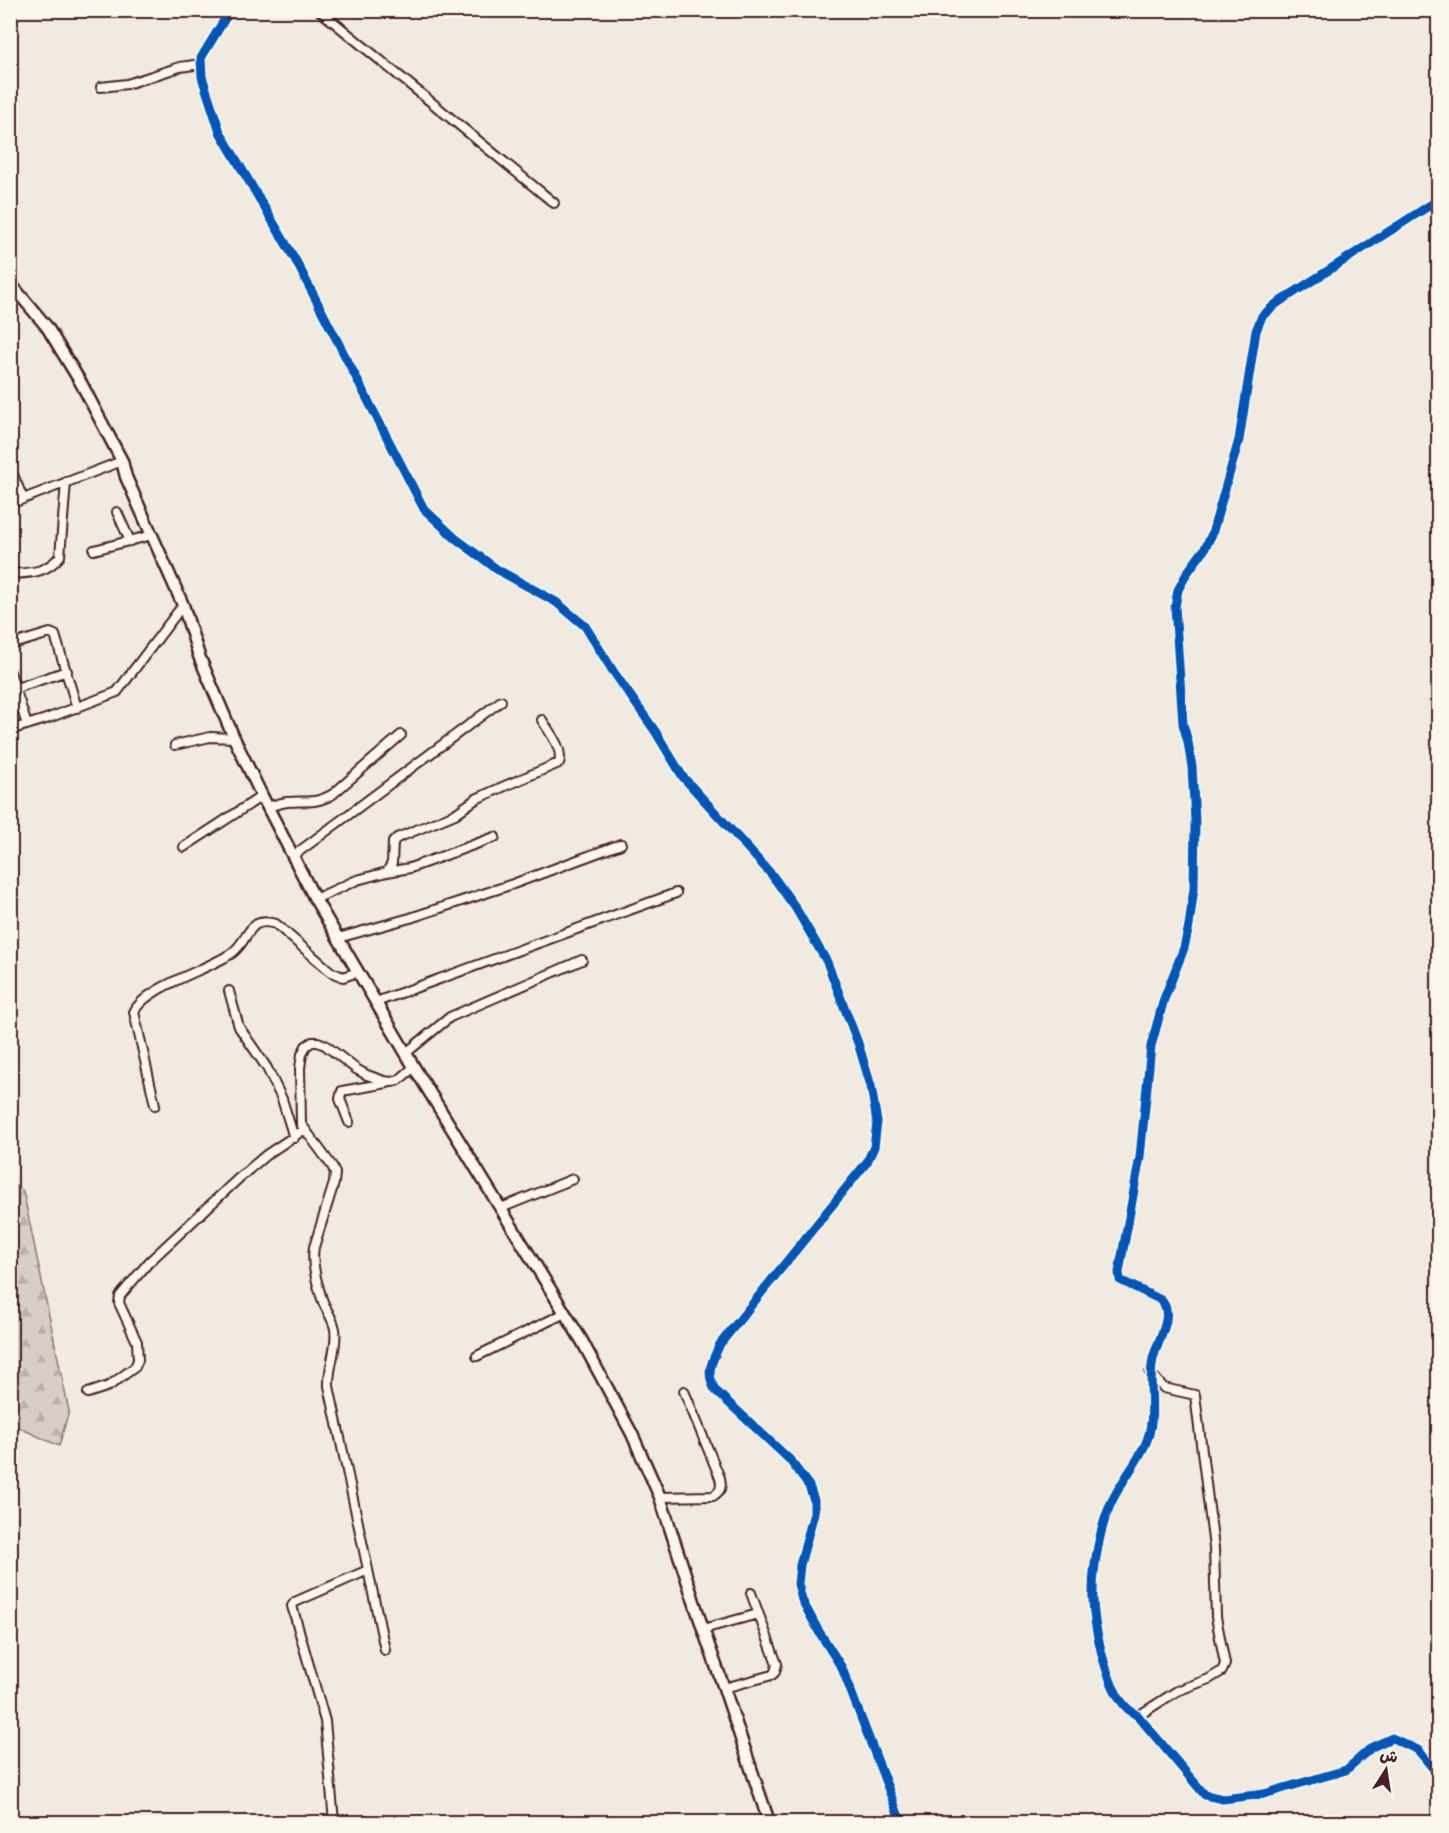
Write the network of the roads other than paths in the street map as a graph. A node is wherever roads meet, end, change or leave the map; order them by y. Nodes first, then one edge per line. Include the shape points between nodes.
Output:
1 (238, 10) edge
2 (319, 10) edge
3 (201, 64) junction
4 (101, 87) dead end
5 (1438, 200) edge
6 (554, 203) dead end
7 (10, 283) edge
8 (15, 296) edge
9 (122, 461) junction
10 (10, 467) edge
11 (66, 482) junction
12 (23, 499) junction
13 (10, 504) edge
14 (117, 512) dead end
15 (152, 535) junction
16 (130, 541) junction
17 (94, 550) dead end
18 (10, 574) edge
19 (183, 605) junction
20 (10, 645) edge
21 (67, 671) junction
22 (10, 672) edge
23 (13, 689) edge
24 (501, 701) dead end
25 (78, 708) junction
26 (542, 720) dead end
27 (27, 725) junction
28 (10, 730) edge
29 (401, 735) dead end
30 (234, 738) junction
31 (175, 745) dead end
32 (262, 796) junction
33 (268, 807) junction
34 (495, 837) dead end
35 (621, 844) dead end
36 (184, 847) dead end
37 (293, 856) junction
38 (387, 872) junction
39 (676, 893) dead end
40 (315, 898) junction
41 (338, 938) junction
42 (582, 960) dead end
43 (358, 972) junction
44 (229, 991) dead end
45 (376, 1002) junction
46 (406, 1053) junction
47 (414, 1067) junction
48 (392, 1082) junction
49 (155, 1106) dead end
50 (349, 1122) dead end
51 (304, 1129) junction
52 (294, 1138) junction
53 (573, 1179) dead end
54 (501, 1208) junction
55 (565, 1313) junction
56 (477, 1356) dead end
57 (1150, 1373) junction
58 (684, 1391) dead end
59 (88, 1393) dead end
60 (660, 1497) junction
61 (368, 1570) junction
62 (751, 1593) dead end
63 (758, 1614) junction
64 (703, 1629) junction
65 (385, 1650) dead end
66 (724, 1688) junction
67 (1138, 1716) junction
68 (1438, 1774) edge
69 (334, 1822) edge
70 (769, 1822) edge
71 (901, 1822) edge

1 - 3 street via 226,17
2 - 6 street
3 - 4 street
3 - 71 street via 220,132 296,261 424,509 454,538 498,570 556,602 585,626 683,777 772,875 827,962 871,1086 877,1122 874,1147 867,1162 720,1344 709,1368 710,1381 789,1459 809,1486 814,1513 800,1565 798,1584 802,1600 842,1668
5 - 57 street via 1262,316 1252,349 1239,440 1212,534 1178,590 1175,627 1183,724 1192,767 1194,888 1184,948 1151,1046 1140,1157 1119,1272 1119,1280 1166,1305 1164,1331 1154,1351
7 - 8 main road
8 - 9 main road via 47,327
9 - 11 street
9 - 15 main road
10 - 12 street
11 - 12 street
11 - 18 street via 60,556 54,564 34,573
12 - 13 street
14 - 16 street
15 - 16 street
15 - 19 main road
16 - 17 street
19 - 25 street via 117,692
19 - 30 main road via 199,656
20 - 21 street via 50,633 55,635
21 - 23 street
21 - 25 street
22 - 23 street
23 - 27 street
24 - 37 street
25 - 27 street
26 - 38 street via 559,750 560,763 476,799 455,814 397,837
27 - 28 street
29 - 33 street via 322,800 283,802
30 - 31 street via 210,736
30 - 32 main road
32 - 33 main road
32 - 36 street
33 - 37 main road
34 - 38 street via 410,868
35 - 41 street via 513,884
37 - 40 main road
38 - 40 street
39 - 45 street
40 - 41 main road
41 - 43 main road
42 - 46 street via 450,1017
43 - 45 main road
43 - 49 street via 343,978 276,924 257,922 232,953 137,1006 134,1012
44 - 52 street via 239,1027 267,1068
45 - 46 main road
46 - 47 main road
47 - 48 street
47 - 54 main road
48 - 50 street via 342,1091 340,1099
48 - 51 street via 367,1076 325,1045 312,1042 302,1054 300,1068
51 - 52 street
51 - 61 street via 335,1173 312,1257 322,1300 336,1330 329,1386
52 - 59 street via 239,1178 148,1262 124,1290 119,1303 137,1342 138,1360 135,1367 109,1386
53 - 54 street
54 - 55 main road
55 - 56 street
55 - 60 main road via 632,1434
57 - 67 street via 1152,1424 1105,1519 1093,1593 1102,1655 1114,1688 1126,1707
57 - 67 street via 1164,1388 1195,1395 1214,1548 1216,1617 1225,1664 1222,1671 1177,1691
58 - 60 street via 722,1486 713,1496
60 - 64 main road
61 - 65 street
61 - 69 street via 292,1606 325,1721
62 - 63 street
63 - 64 street
63 - 66 street via 777,1664 775,1672
64 - 66 main road
66 - 70 main road
67 - 68 street via 1205,1795 1223,1799 1264,1794 1346,1770 1372,1747 1392,1738 1418,1750

